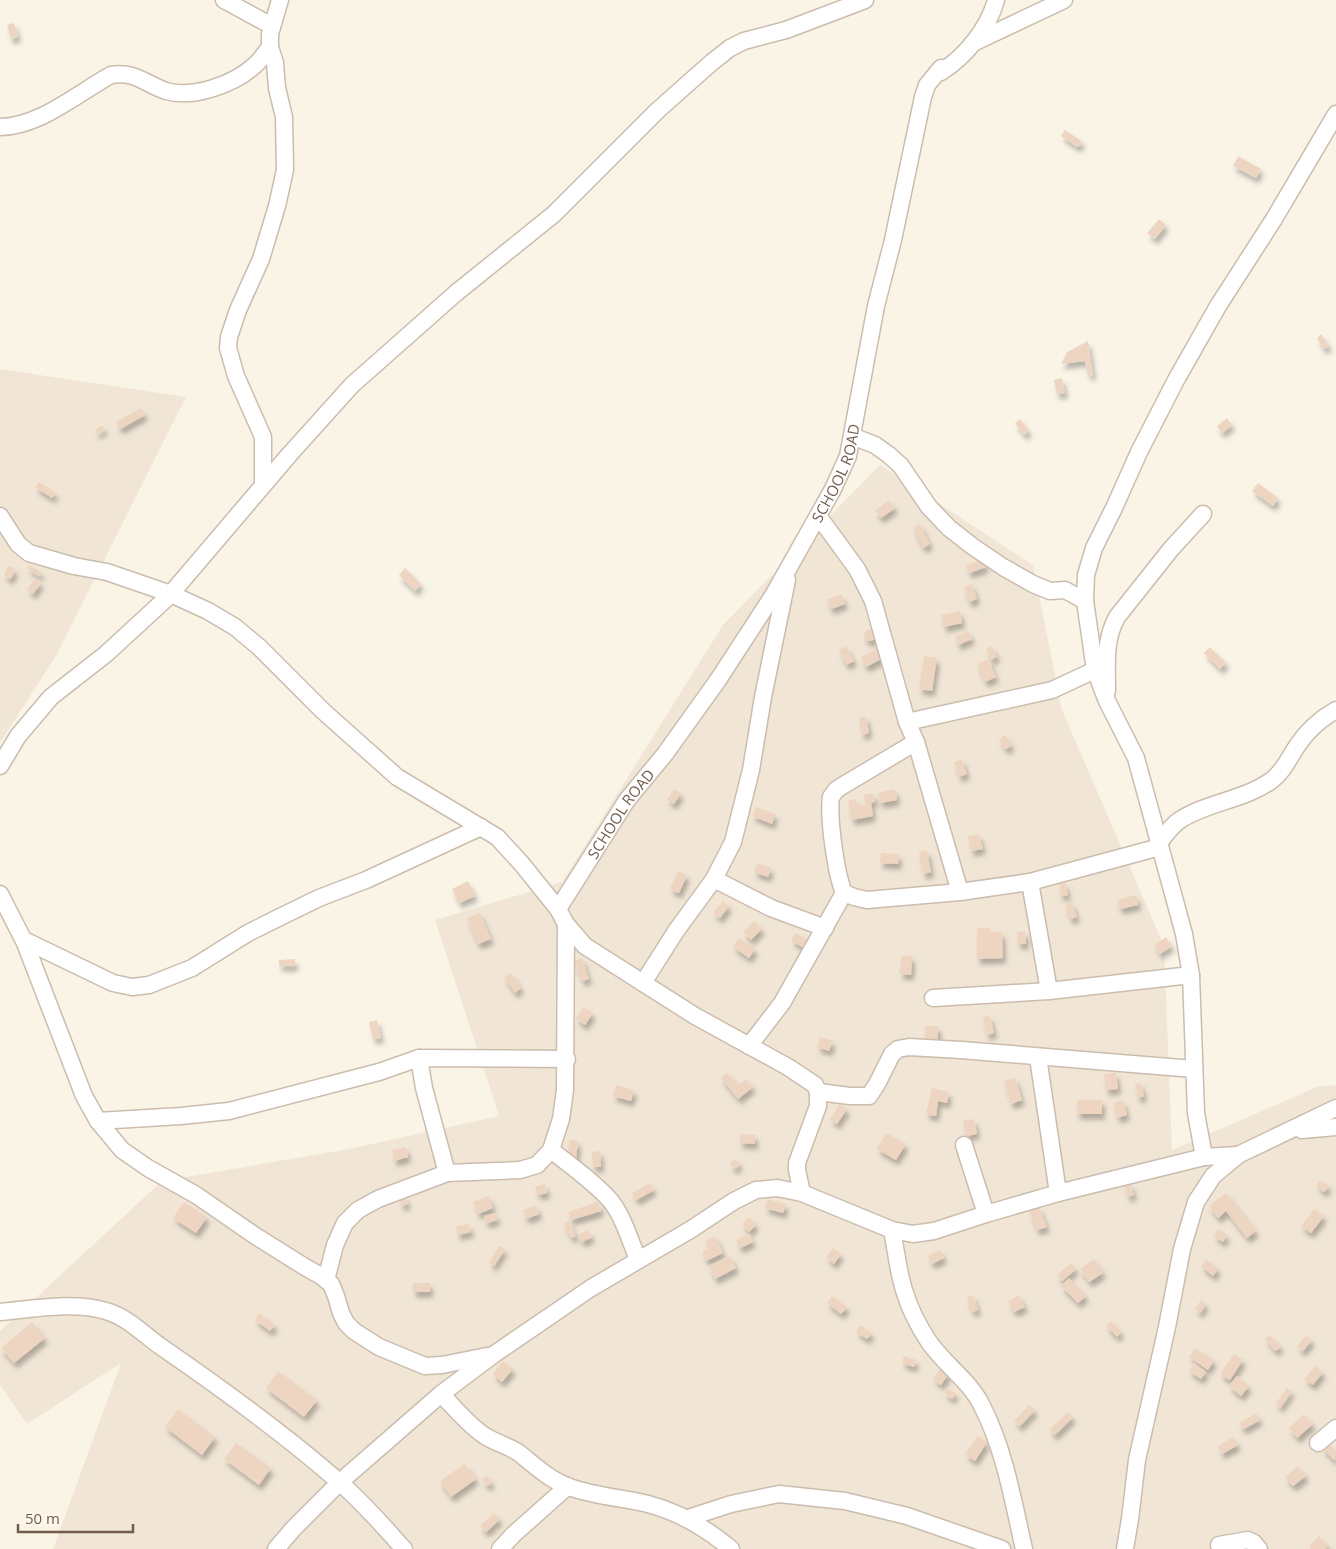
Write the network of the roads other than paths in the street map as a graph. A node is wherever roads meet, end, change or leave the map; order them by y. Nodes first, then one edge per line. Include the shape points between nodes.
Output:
1 (224, 0) edge
2 (280, 0) edge
3 (865, 0) edge
4 (996, 0) edge
5 (1064, 0) edge
6 (272, 26) junction
7 (971, 44) junction
8 (270, 47) junction
9 (1336, 114) edge
10 (0, 127) edge
11 (852, 436) junction
12 (263, 485) junction
13 (1203, 514) dead end
14 (0, 516) edge
15 (819, 517) junction
16 (790, 566) junction
17 (171, 594) junction
18 (1085, 601) junction
19 (1095, 670) junction
20 (1107, 701) junction
21 (1336, 710) edge
22 (907, 722) junction
23 (916, 742) junction
24 (0, 766) edge
25 (481, 827) junction
26 (1160, 845) junction
27 (714, 879) junction
28 (1030, 882) junction
29 (960, 892) junction
30 (844, 893) junction
31 (0, 894) edge
32 (562, 916) junction
33 (825, 928) junction
34 (24, 940) junction
35 (1191, 976) junction
36 (642, 983) junction
37 (1049, 991) junction
38 (933, 998) dead end
39 (749, 1046) junction
40 (1038, 1057) junction
41 (419, 1058) junction
42 (567, 1060) junction
43 (1194, 1069) junction
44 (818, 1092) junction
45 (1336, 1108) edge
46 (98, 1121) junction
47 (1336, 1127) edge
48 (1289, 1132) junction
49 (964, 1145) dead end
50 (551, 1150) junction
51 (1238, 1156) junction
52 (1204, 1157) junction
53 (447, 1173) junction
54 (1058, 1193) junction
55 (802, 1194) junction
56 (986, 1214) junction
57 (892, 1230) junction
58 (638, 1260) junction
59 (326, 1280) junction
60 (0, 1312) edge
61 (493, 1355) junction
62 (441, 1394) junction
63 (1336, 1428) edge
64 (1318, 1443) dead end
65 (340, 1482) junction
66 (568, 1486) junction
67 (688, 1518) junction
68 (1219, 1545) dead end
69 (276, 1549) edge
70 (404, 1549) edge
71 (500, 1549) edge
72 (731, 1549) edge
73 (1002, 1549) edge
74 (1024, 1549) edge
75 (1125, 1549) edge
76 (1259, 1549) edge

1 - 6 street
2 - 6 street
3 - 12 street via 786,30 744,41 711,63 652,116 554,214 456,293 352,385
4 - 7 street, SCHOOL ROAD via 985,26
5 - 7 street
6 - 8 street
7 - 11 street, SCHOOL ROAD via 962,57 941,72 941,68 927,85 923,97 876,306
8 - 10 street via 256,65 208,90 184,94 165,91 123,73 111,75 32,121
8 - 12 street via 284,117 284,170 277,206 260,259 238,310 228,348 236,376 263,437
9 - 18 street via 1174,384 1094,548 1086,575
11 - 15 street, SCHOOL ROAD via 848,456
11 - 18 street via 889,454 929,507 972,546 1033,584 1050,591 1065,590
12 - 17 street
13 - 20 street via 1171,549 1110,629
14 - 17 street via 18,544 29,553 107,572
15 - 16 street, SCHOOL ROAD
15 - 22 street via 857,569 873,601
16 - 27 street via 763,697 752,770 733,842
16 - 32 street, SCHOOL ROAD via 718,680 666,754 626,800
17 - 24 street via 106,654 51,697 18,736
17 - 25 street via 235,627 323,712 398,777
18 - 19 street
19 - 20 street
19 - 22 street via 1052,690
20 - 26 street via 1136,758
21 - 26 street via 1311,728 1273,780 1179,820 1167,831
22 - 23 street
23 - 29 street
23 - 30 street via 842,786 830,797 834,846
25 - 32 street via 497,837 521,863
25 - 34 street via 320,898 278,918 192,968 149,985 132,987 113,983
26 - 28 street
26 - 35 street via 1184,934
27 - 33 street via 771,908
27 - 36 street
28 - 29 street
28 - 37 street
29 - 30 street via 867,900
30 - 33 street
31 - 34 street
32 - 36 street via 585,946
32 - 42 street
33 - 39 street via 782,1003
34 - 46 street via 84,1096
35 - 37 street
35 - 43 street
36 - 39 street
37 - 38 street
39 - 44 street via 815,1084
40 - 43 street
40 - 44 street via 909,1047 892,1054 869,1096
40 - 54 street
41 - 42 street
41 - 46 street via 379,1072 229,1111
41 - 53 street
42 - 50 street via 561,1119
43 - 52 street via 1196,1113
44 - 55 street via 818,1106 797,1164
45 - 48 street
46 - 59 street via 122,1150
47 - 48 street
48 - 51 street
49 - 56 street
50 - 53 street via 537,1165 520,1170
50 - 58 street via 611,1201
51 - 52 street
51 - 75 street via 1213,1176 1196,1202 1182,1249 1137,1460
52 - 54 street
53 - 59 street via 358,1210 345,1223 335,1245
54 - 56 street
55 - 57 street
55 - 58 street via 776,1188 756,1190
56 - 57 street via 934,1231 913,1234
57 - 74 street via 904,1290 912,1310 929,1342 982,1404 994,1432
58 - 61 street
59 - 61 street via 331,1284 346,1323 379,1347 425,1366
60 - 65 street via 91,1308 122,1318 196,1369
61 - 62 street
62 - 65 street
62 - 66 street via 486,1437 511,1448 552,1479
63 - 64 street
65 - 69 street
65 - 70 street
66 - 67 street via 648,1504
66 - 71 street
67 - 72 street
67 - 73 street via 731,1504 779,1494 845,1502 907,1516
68 - 76 street via 1248,1540

